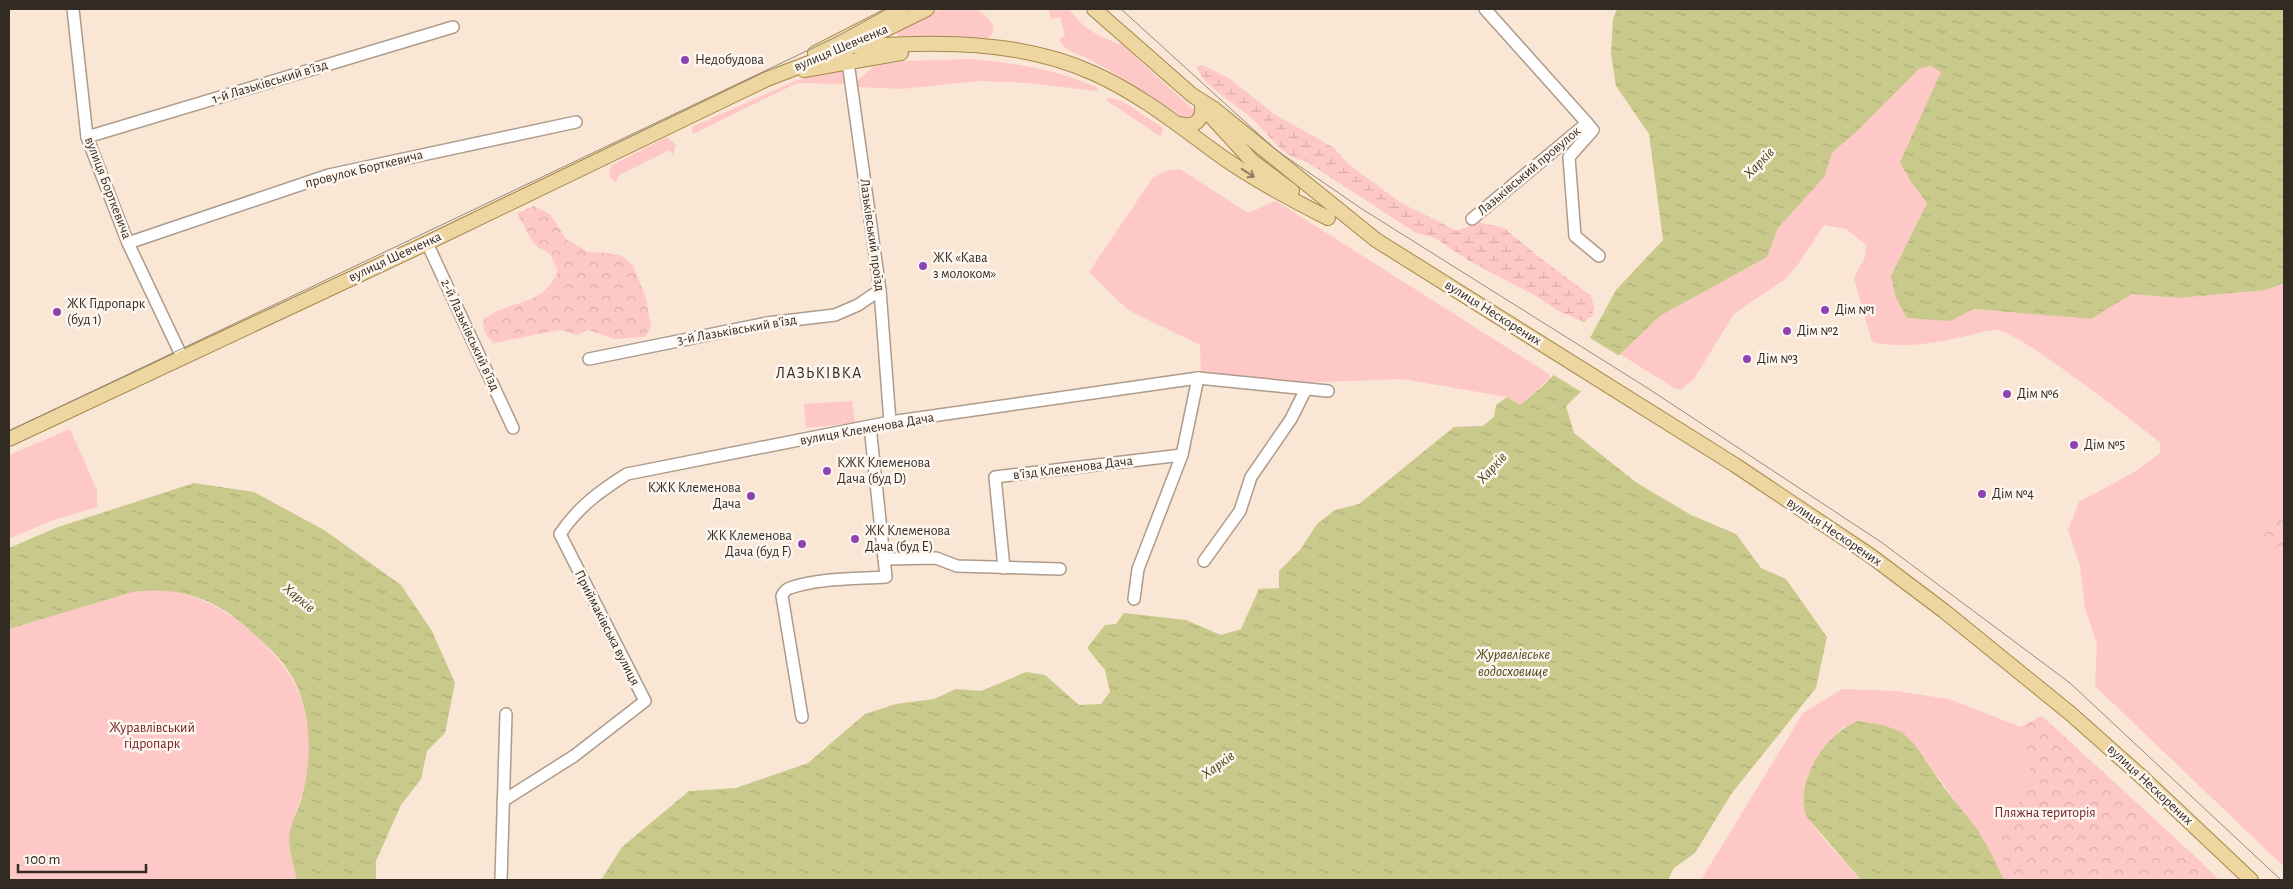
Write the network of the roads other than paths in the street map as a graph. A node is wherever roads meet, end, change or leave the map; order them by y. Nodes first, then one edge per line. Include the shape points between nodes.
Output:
1 (73, 9) edge
2 (901, 9) edge
3 (927, 9) edge
4 (1094, 9) edge
5 (1485, 9) edge
6 (883, 18) junction
7 (896, 25) junction
8 (454, 27) dead end
9 (898, 45) junction
10 (964, 46) junction
11 (848, 55) junction
12 (806, 58) junction
13 (780, 73) junction
14 (1198, 101) junction
15 (576, 122) dead end
16 (1587, 123) junction
17 (1180, 124) junction
18 (87, 137) junction
19 (1252, 161) junction
20 (1332, 213) junction
21 (1472, 219) dead end
22 (128, 243) junction
23 (427, 243) junction
24 (1599, 256) dead end
25 (880, 290) junction
26 (182, 357) junction
27 (589, 358) dead end
28 (1198, 378) junction
29 (1306, 390) junction
30 (1328, 391) dead end
31 (890, 422) junction
32 (870, 426) junction
33 (514, 428) dead end
34 (9, 439) edge
35 (1182, 455) junction
36 (560, 534) joint
37 (884, 559) junction
38 (1204, 561) dead end
39 (1004, 568) junction
40 (1060, 569) dead end
41 (1134, 599) dead end
42 (506, 714) dead end
43 (802, 718) dead end
44 (503, 801) junction
45 (501, 880) edge
46 (2250, 880) edge

1 - 18 street, вулиця Борткевича
2 - 6 main road, вулиця Шевченка
3 - 7 main road, вулиця Шевченка
4 - 14 main road, вулиця Нескорених
5 - 16 street, Лазьківський провулок
6 - 11 main road via 852,40
6 - 12 main road, вулиця Шевченка
7 - 9 main road via 893,35
7 - 11 main road, вулиця Шевченка
8 - 18 street, 1-й Лазьківський в’їзд
9 - 10 main road
9 - 11 main road
10 - 11 main road
10 - 17 main road via 1029,53 1077,66 1112,82
11 - 12 main road
11 - 13 main road, вулиця Шевченка
11 - 25 street, Лазьківський проїзд
12 - 13 main road, вулиця Шевченка
13 - 23 main road, вулиця Шевченка
14 - 17 main road via 1200,117 1197,122 1188,126
14 - 19 main road, вулиця Нескорених
14 - 20 main road, вулиця Нескорених via 1214,109
15 - 22 street, провулок Борткевича via 329,175
16 - 21 street, Лазьківський провулок
16 - 24 street, Лазьківський провулок via 1593,130 1569,157 1574,226 1575,236
17 - 19 main road
17 -> 20 main road via 1212,150 1287,198
18 - 22 street, вулиця Борткевича
19 - 20 main road
20 - 46 main road, вулиця Нескорених via 1640,404 1855,546 1944,611 2098,737
22 - 26 street, вулиця Борткевича
23 - 26 main road, вулиця Шевченка
23 - 33 street, 2-й Лазьківський в’їзд
25 - 27 street, 3-й Лазьківський в’їзд via 858,305 835,314 767,323
25 - 31 street, Лазьківський проїзд
26 - 34 main road, вулиця Шевченка
28 - 29 street, вулиця Клеменова Дача
28 - 31 street, вулиця Клеменова Дача
28 - 35 street
29 - 30 street, вулиця Клеменова Дача
29 - 38 street via 1251,477 1240,511
31 - 32 street, вулиця Клеменова Дача
32 - 36 street, вулиця Клеменова Дача via 627,474 575,513
32 - 37 street
35 - 39 street, в'їзд Клеменова Дача via 995,478
35 - 41 street via 1138,569
36 - 44 street, Приймаківська вулиця via 645,701 574,756
37 - 39 street via 936,558 957,566
37 - 43 street via 886,577 821,582 790,588 782,596
39 - 40 street
42 - 44 street
44 - 45 street

